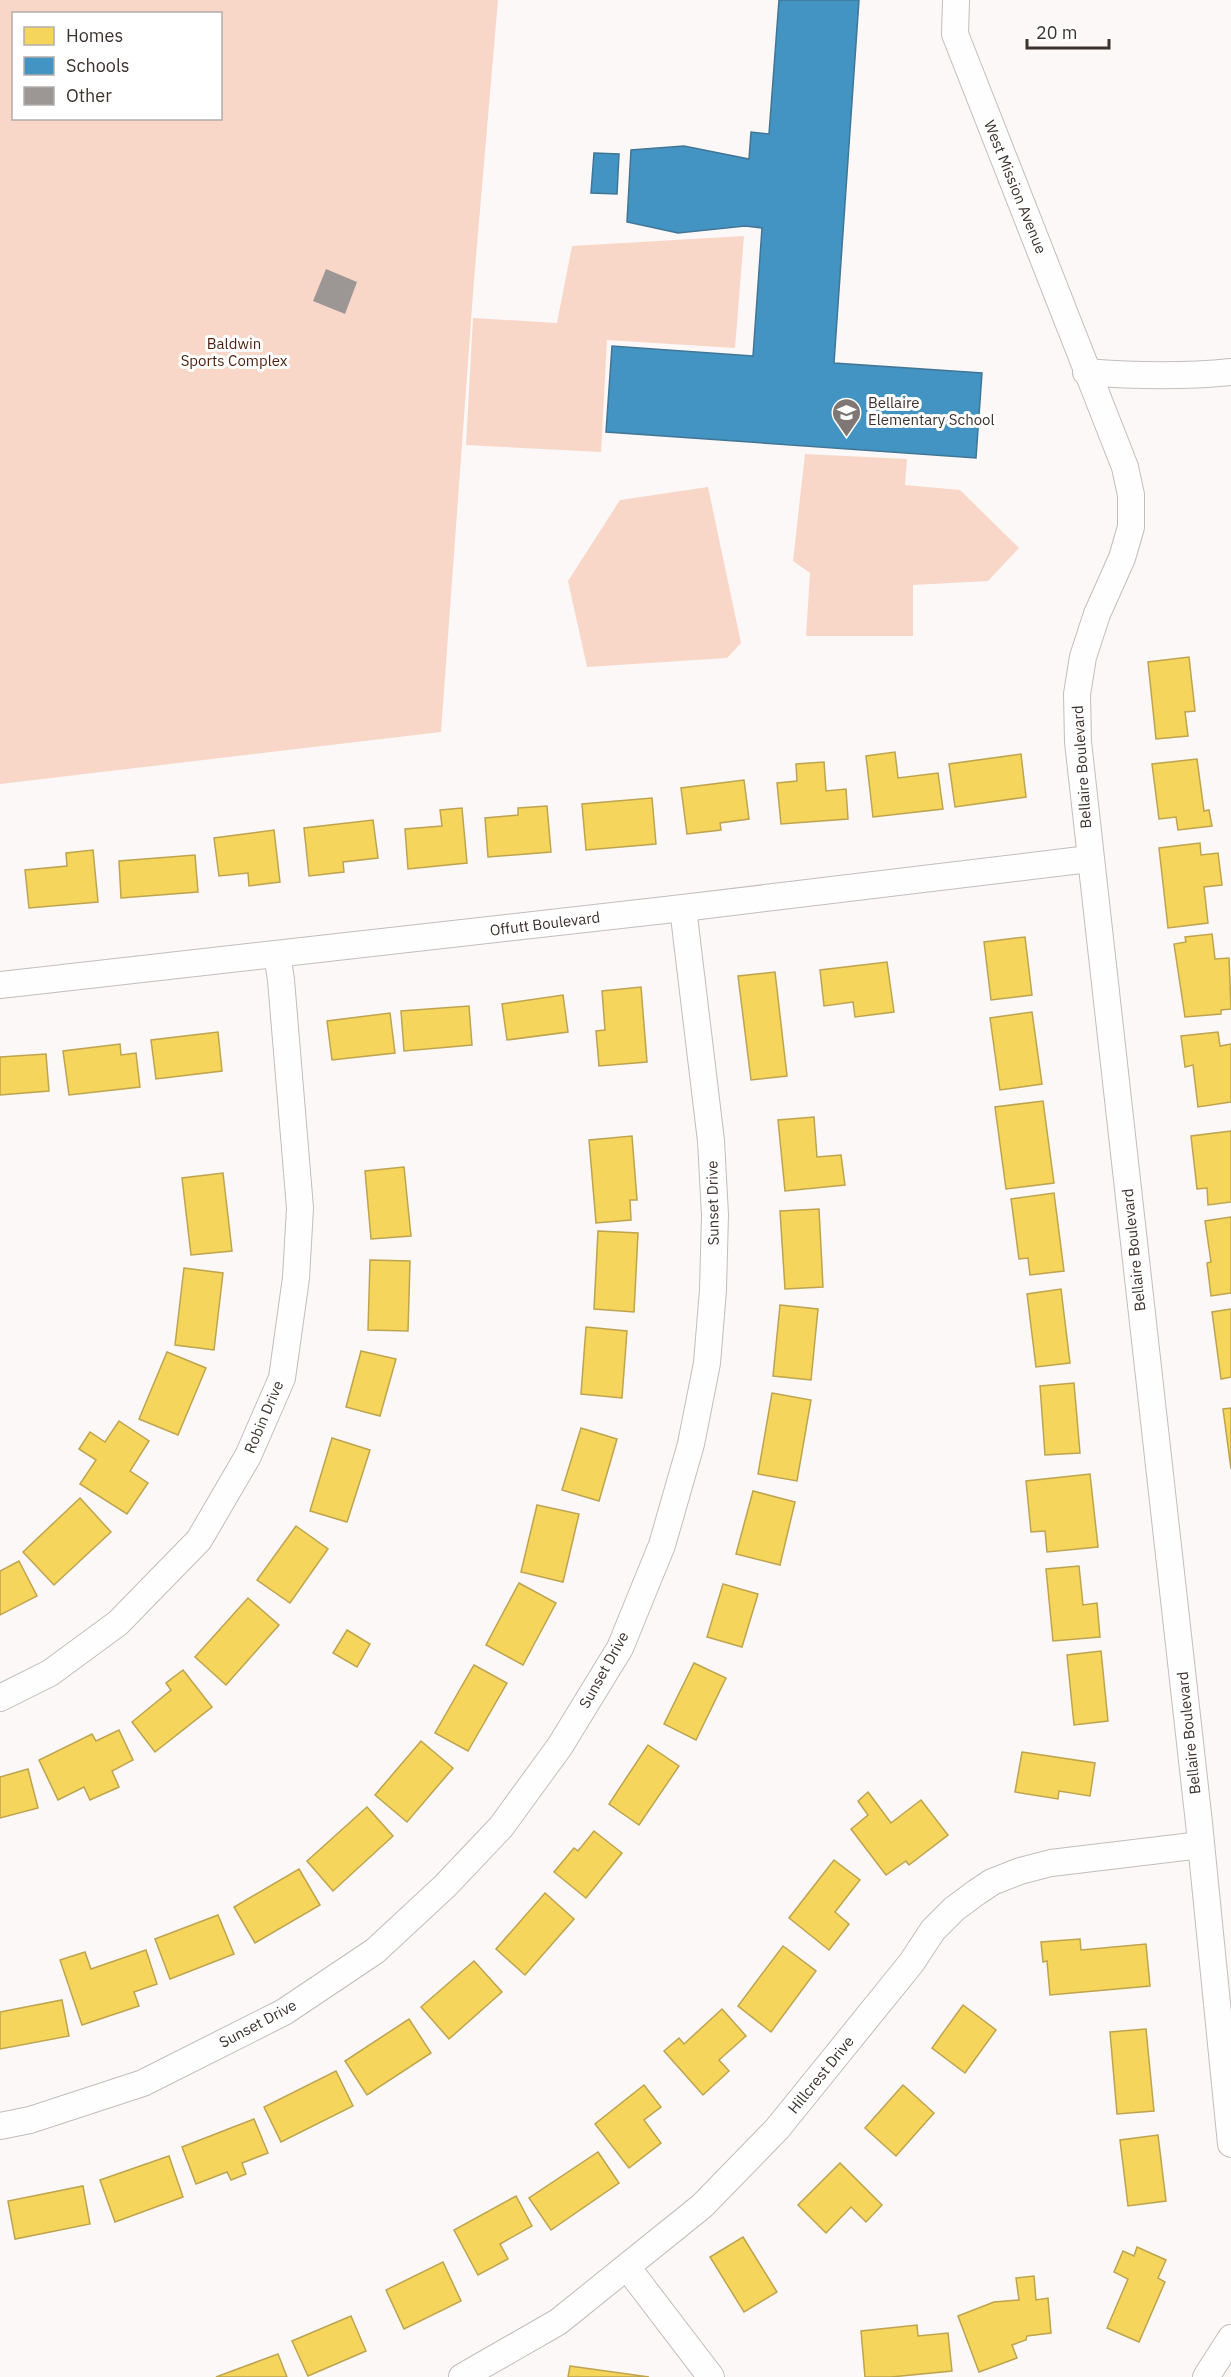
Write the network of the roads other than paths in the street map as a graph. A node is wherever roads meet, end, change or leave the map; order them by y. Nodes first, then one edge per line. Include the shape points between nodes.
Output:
1 (957, 0) edge
2 (1086, 372) junction
3 (1231, 372) edge
4 (1089, 859) junction
5 (683, 908) junction
6 (277, 954) junction
7 (0, 984) edge
8 (0, 1698) edge
9 (1201, 1845) junction
10 (0, 2126) edge
11 (1231, 2144) edge
12 (627, 2267) junction
13 (1231, 2338) edge
14 (462, 2377) edge
15 (711, 2377) edge
16 (1206, 2377) edge

1 - 2 street, West Mission Avenue via 955,34
2 - 3 street via 1194,376
2 - 4 street, Bellaire Boulevard via 1125,467 1131,495 1131,527 1083,657 1077,694
4 - 5 street, Offutt Boulevard
4 - 9 street, Bellaire Boulevard
5 - 6 street, Offutt Boulevard
5 - 10 street, Sunset Drive via 711,1141 715,1215 707,1363 691,1444 662,1545 620,1648 560,1746 501,1827 375,1951 284,2012 143,2084
6 - 7 street, Offutt Boulevard
6 - 8 street, Robin Drive via 300,1208 296,1278 282,1378 248,1456 199,1540 118,1623 50,1672
9 - 11 street, Bellaire Boulevard
9 - 12 street, Hillcrest Drive via 1051,1863 1020,1871 977,1892 933,1930 912,1962 777,2129 702,2206
12 - 14 street, Hillcrest Drive via 558,2322
12 - 15 street
13 - 16 street

